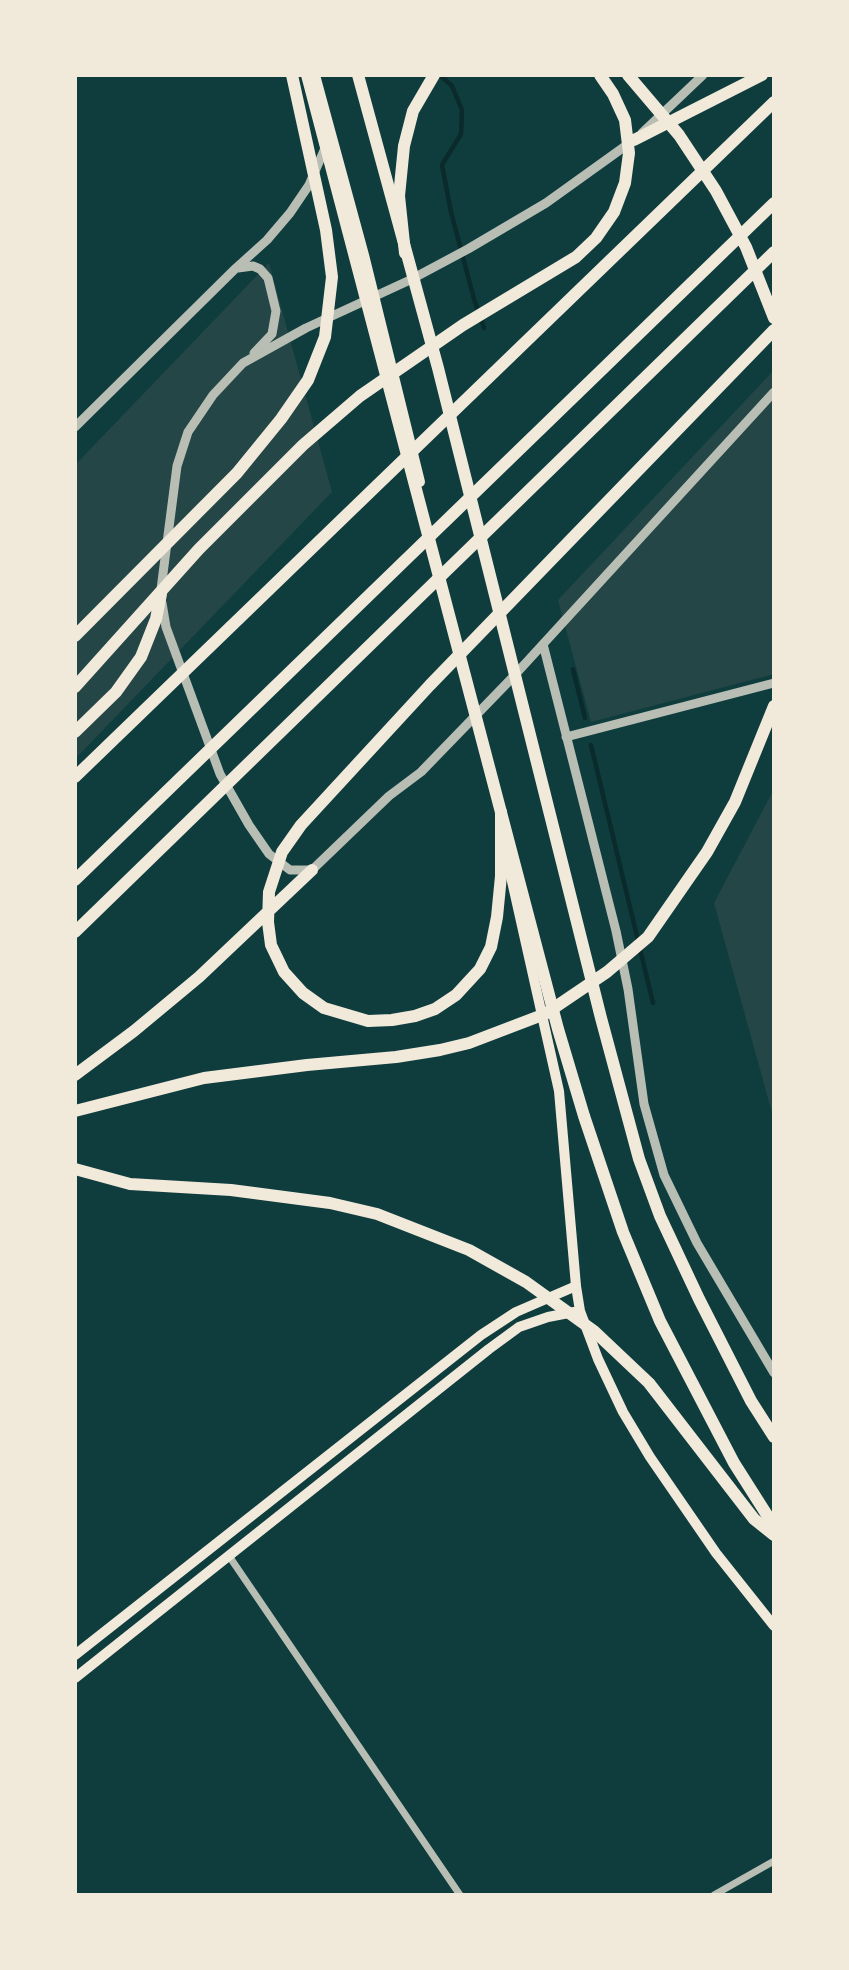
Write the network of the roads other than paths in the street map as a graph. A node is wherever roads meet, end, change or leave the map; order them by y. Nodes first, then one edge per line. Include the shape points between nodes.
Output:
1 (292, 75) edge
2 (307, 75) edge
3 (315, 75) edge
4 (356, 75) edge
5 (434, 75) edge
6 (600, 75) edge
7 (628, 75) edge
8 (703, 75) edge
9 (762, 75) edge
10 (774, 102) edge
11 (331, 134) junction
12 (634, 140) junction
13 (774, 203) edge
14 (774, 252) edge
15 (405, 253) junction
16 (236, 268) junction
17 (410, 280) junction
18 (374, 295) junction
19 (774, 318) edge
20 (774, 330) edge
21 (243, 363) junction
22 (774, 392) edge
23 (75, 427) edge
24 (160, 594) junction
25 (75, 636) edge
26 (543, 644) junction
27 (512, 678) junction
28 (774, 683) edge
29 (75, 687) edge
30 (774, 706) edge
31 (477, 713) junction
32 (75, 732) edge
33 (566, 737) junction
34 (75, 776) edge
35 (501, 812) junction
36 (313, 870) junction
37 (75, 880) edge
38 (75, 932) edge
39 (75, 1075) edge
40 (75, 1111) edge
41 (75, 1169) edge
42 (576, 1286) junction
43 (580, 1311) junction
44 (774, 1373) edge
45 (774, 1429) edge
46 (774, 1437) edge
47 (774, 1526) edge
48 (774, 1535) edge
49 (229, 1556) junction
50 (774, 1626) edge
51 (75, 1655) edge
52 (75, 1678) edge
53 (774, 1861) edge
54 (460, 1895) edge
55 (714, 1895) edge

1 - 25 highway via 327,230 332,277 325,337 308,380 237,473
2 - 35 highway
3 - 11 main road
4 - 15 highway
4 - 17 main road
5 - 15 highway via 413,111 404,146 399,196
6 - 29 highway via 625,120 629,153 625,183 614,212 596,238 576,257 463,325 341,412 199,549
7 - 19 highway via 679,135 716,191 746,247
8 - 12 street
9 - 12 highway
10 - 34 highway
11 - 16 street via 309,185 290,213
11 - 18 main road
12 - 17 street via 546,203
13 - 37 highway
14 - 38 highway
15 - 46 highway via 439,368 639,1159 660,1216 724,1350
16 - 21 street via 260,269 268,278 276,311 272,334
16 - 23 street
17 - 18 street
17 - 27 main road
18 - 21 street
18 - 31 main road
20 - 35 highway via 301,825 282,852 269,892 271,945 284,972 324,1008 368,1021 415,1016 456,995 480,969 491,947 501,876
21 - 24 street via 213,395 188,432 177,466
22 - 26 street
24 - 32 highway via 141,657 116,692
24 - 36 street via 166,627 220,774 270,854 290,870
26 - 27 street
26 - 33 street
27 - 31 street
27 - 45 main road via 632,1146 690,1288
28 - 33 street
30 - 40 highway via 735,802 708,852 648,937 607,972 545,1013 469,1043 396,1057 191,1081
31 - 36 street via 421,772
31 - 42 main road via 559,1091
33 - 44 street via 616,931 645,1104 664,1175 697,1243
35 - 47 highway via 558,1029 623,1232 660,1321 734,1463
36 - 39 highway via 199,977
41 - 48 highway via 130,1184 231,1190 330,1203 377,1214 469,1250 526,1282 594,1331 649,1383 754,1519
42 - 43 main road
42 - 51 main road via 516,1312 481,1335
43 - 49 main road via 519,1327
43 - 50 main road via 618,1401 650,1457 716,1553
49 - 52 main road
49 - 54 street
53 - 55 street

